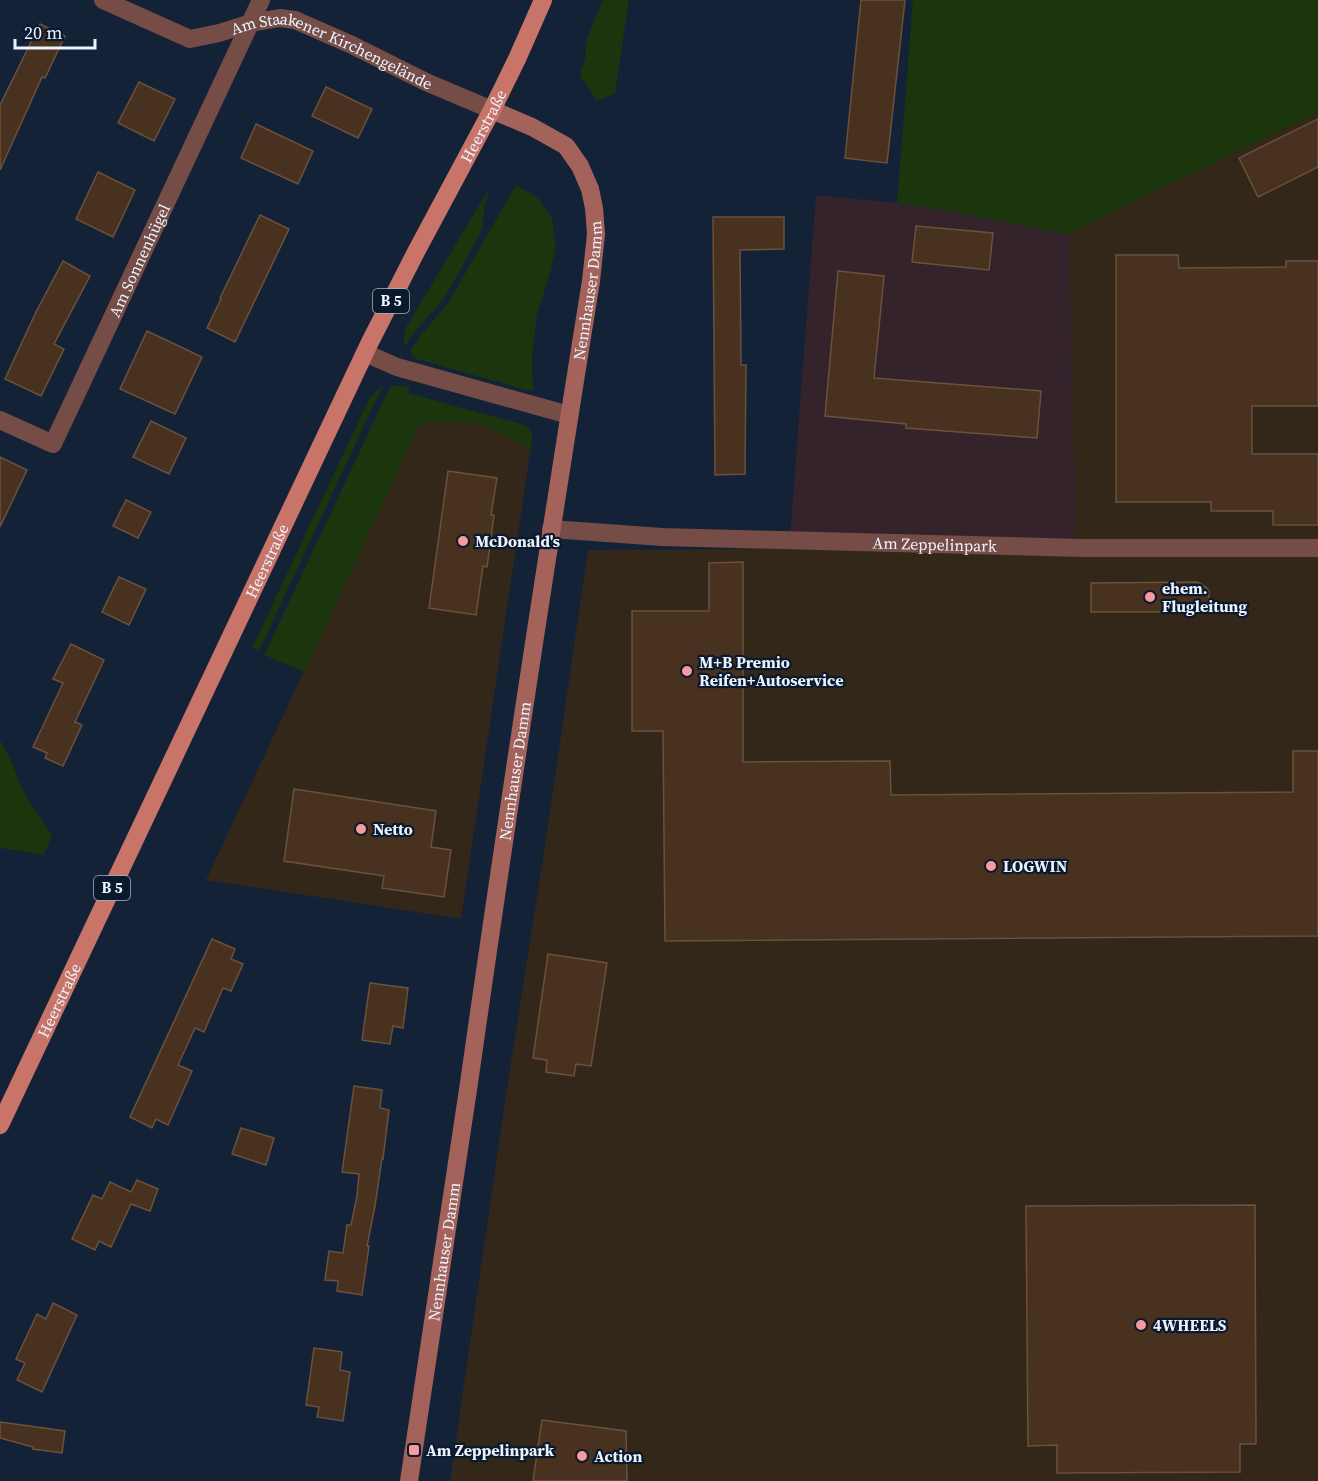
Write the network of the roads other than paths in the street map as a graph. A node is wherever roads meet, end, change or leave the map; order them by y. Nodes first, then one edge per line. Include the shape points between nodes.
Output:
1 (103, 0) edge
2 (261, 0) edge
3 (543, 0) edge
4 (251, 22) junction
5 (492, 110) junction
6 (365, 353) junction
7 (569, 415) junction
8 (0, 420) edge
9 (551, 530) junction
10 (1318, 548) edge
11 (0, 1125) edge
12 (409, 1481) edge

1 - 4 street, Am Staakener Kirchengelände via 190,39
2 - 4 street
3 - 5 main road, Heerstraße / B 5
4 - 5 street, Am Staakener Kirchengelände via 295,20
4 - 8 street, Am Sonnenhügel via 53,444
5 - 6 main road, Heerstraße / B 5
5 - 7 main road, Nennhauser Damm via 566,146 590,189 596,234
6 - 7 street via 397,367
6 - 11 main road, Heerstraße / B 5
7 - 9 main road, Nennhauser Damm
9 - 10 street, Am Zeppelinpark via 662,537 1082,548
9 - 12 main road, Nennhauser Damm

